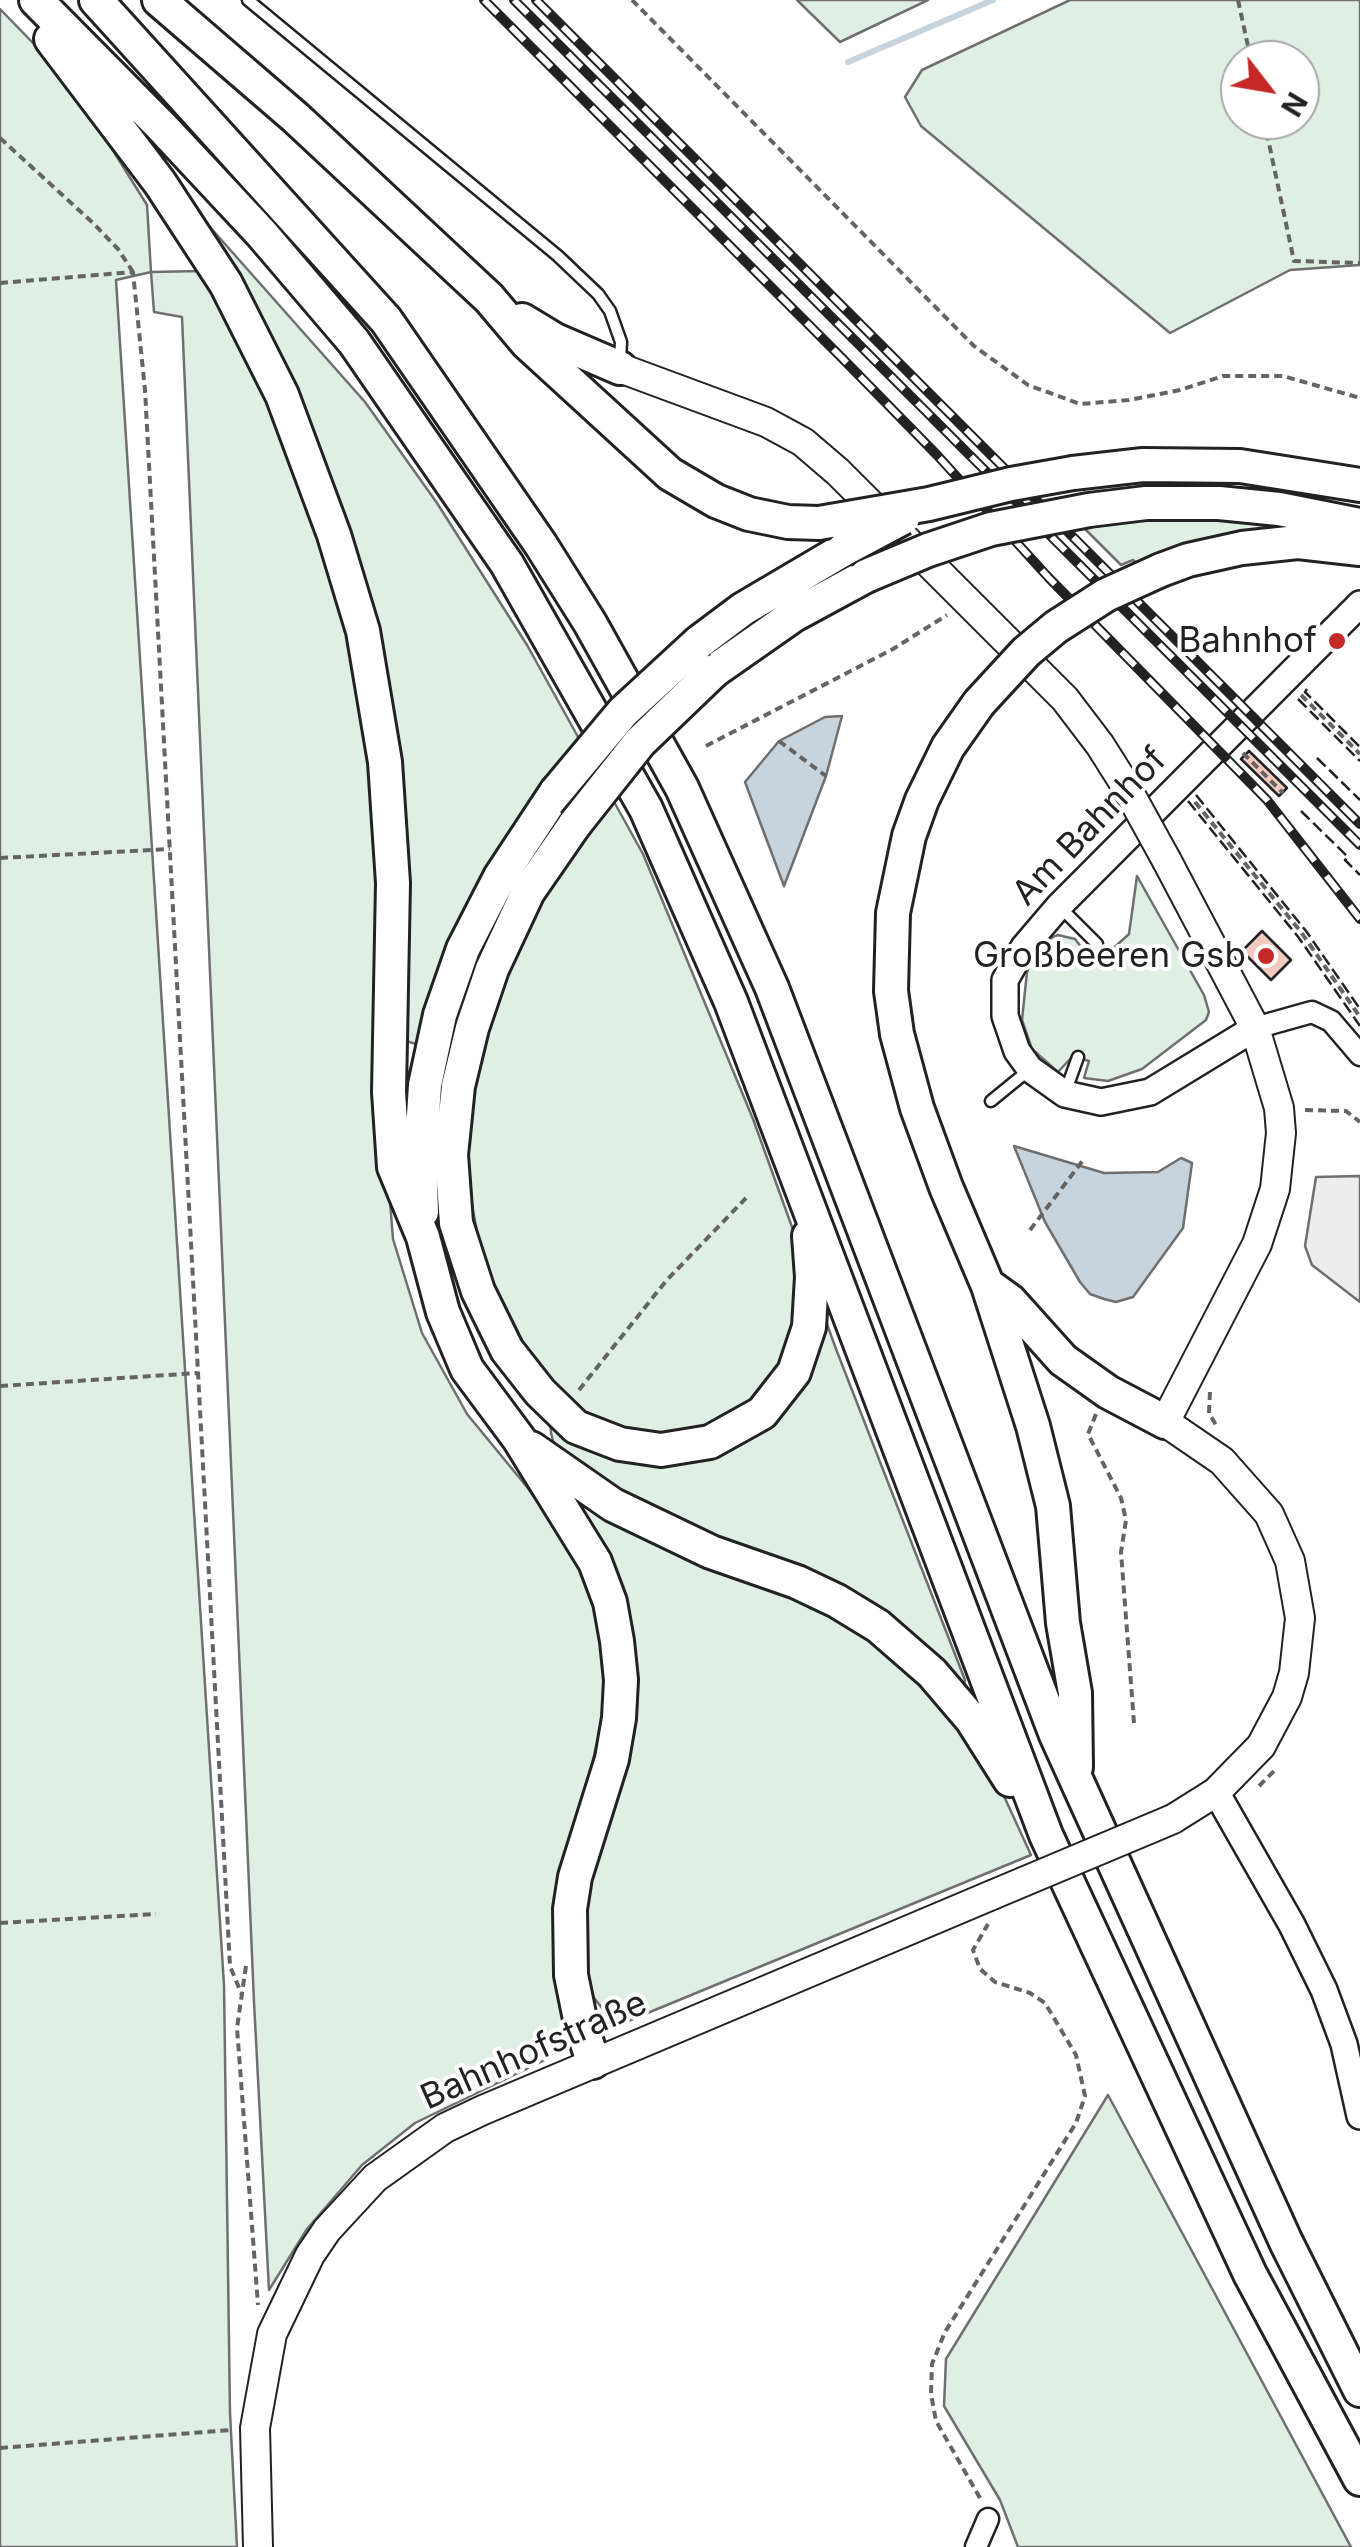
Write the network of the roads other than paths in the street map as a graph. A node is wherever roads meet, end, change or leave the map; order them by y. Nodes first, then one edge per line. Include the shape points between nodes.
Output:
1 (22, 0) edge
2 (36, 0) edge
3 (96, 0) edge
4 (159, 0) edge
5 (248, 0) edge
6 (489, 298) junction
7 (620, 368) junction
8 (1360, 485) edge
9 (929, 504) junction
10 (1358, 532) edge
11 (1359, 607) edge
12 (707, 657) junction
13 (1059, 906) junction
14 (1096, 944) dead end
15 (1255, 1028) junction
16 (1360, 1055) edge
17 (1078, 1056) dead end
18 (1030, 1070) junction
19 (1064, 1094) junction
20 (991, 1101) dead end
21 (806, 1201) junction
22 (423, 1236) junction
23 (988, 1286) junction
24 (1165, 1422) junction
25 (519, 1439) junction
26 (1076, 1782) junction
27 (1216, 1792) junction
28 (1046, 1835) junction
29 (594, 2062) junction
30 (1360, 2116) edge
31 (1360, 2390) edge
32 (1360, 2479) edge
33 (988, 2518) road end
34 (258, 2547) edge
35 (976, 2547) edge

1 - 22 highway via 160,183 226,284 282,395 334,535 364,631 386,762 394,884 388,1092 394,1167
2 - 21 highway via 175,140 354,342 507,564 646,809 731,1002
3 - 26 highway via 386,320 541,545 672,771 772,988
4 - 6 highway
5 - 7 lane via 598,294 621,342
6 - 7 highway via 555,340
6 - 9 highway, bridge via 528,344 683,483 716,502 748,514 819,523
7 - 15 main road, bridge via 803,442 1065,700 1124,783
8 - 9 highway, bridge via 1240,466 1144,466 1011,484
9 - 12 highway, bridge via 742,609
10 - 12 highway, bridge via 1219,504 1089,510 928,550
10 - 23 highway, bridge via 1322,543 1242,548 1188,560 1106,595 1016,662 942,758 899,875 891,991 906,1069
11 - 13 street, Am Bahnhof
12 - 21 highway, bridge via 574,824 528,892 492,969 458,1086 451,1155 456,1223 507,1350 540,1392 576,1426 620,1444 660,1450 710,1442 762,1413 794,1372 809,1327
12 - 22 highway, bridge via 623,712 556,792 464,949 425,1085
13 - 14 lane
13 - 18 street, Am Bahnhof via 1005,980 1005,1016
15 - 16 street, Am Bahnhof via 1312,1012 1331,1021
15 - 19 street, Am Bahnhof via 1150,1092 1101,1102
15 - 24 main road via 1279,1108 1275,1189 1241,1279
17 - 19 lane
18 - 19 street, Am Bahnhof
18 - 20 lane
21 - 28 highway
22 - 25 highway via 467,1369
23 - 24 highway via 1063,1360
23 - 26 highway via 1053,1506 1075,1693
24 - 27 main road, Bahnhofstraße via 1222,1461 1254,1494 1281,1536 1297,1591 1299,1646 1287,1697 1261,1746
25 - 28 highway via 613,1505 711,1552 798,1582 878,1626 972,1720
25 - 29 highway via 595,1562 618,1641 619,1718 576,1877 570,1924 571,1975
26 - 31 highway
27 - 29 main road, Bahnhofstraße, bridge via 993,1907
27 - 30 street via 1324,1990
28 - 32 highway via 1250,2274
29 - 34 main road, Bahnhofstraße via 445,2128 375,2178 310,2254 272,2334 261,2383 255,2428
33 - 35 street

